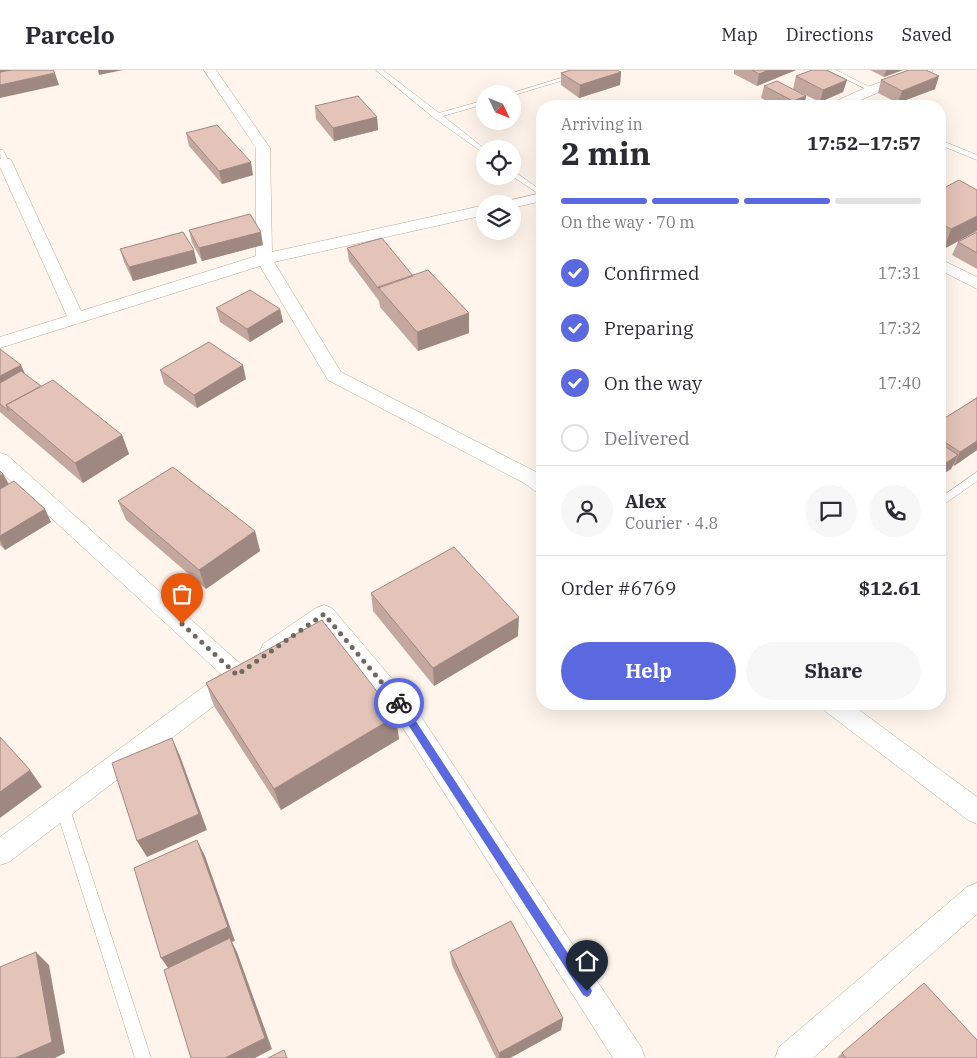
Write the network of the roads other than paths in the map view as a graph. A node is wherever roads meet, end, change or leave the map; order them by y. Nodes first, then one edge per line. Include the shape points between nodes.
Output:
1 (210, 70) edge
2 (379, 70) edge
3 (594, 70) edge
4 (830, 70) edge
5 (927, 70) edge
6 (872, 90) junction
7 (521, 91) edge
8 (855, 100) edge
9 (476, 105) edge
10 (437, 116) junction
11 (476, 145) edge
12 (946, 145) edge
13 (977, 158) edge
14 (2, 159) edge
15 (521, 179) edge
16 (536, 191) edge
17 (536, 198) edge
18 (521, 202) edge
19 (476, 212) edge
20 (264, 259) junction
21 (946, 267) edge
22 (977, 284) edge
23 (76, 318) junction
24 (0, 343) edge
25 (0, 460) edge
26 (977, 476) edge
27 (536, 482) edge
28 (946, 499) edge
29 (237, 675) junction
30 (841, 710) edge
31 (62, 806) junction
32 (977, 812) edge
33 (0, 853) edge
34 (977, 896) edge
35 (143, 1058) edge
36 (630, 1058) edge
37 (790, 1058) edge

1 - 20 street via 262,148
2 - 10 lane
3 - 7 lane
4 - 6 lane
5 - 6 street
6 - 8 street
9 - 10 lane
10 - 11 lane
12 - 13 lane
14 - 23 street
15 - 16 lane
17 - 18 street
19 - 20 street
20 - 23 street
20 - 27 street via 334,376
21 - 22 street
23 - 24 street
25 - 29 street
26 - 28 lane
29 - 31 street
29 - 36 street via 324,614 402,707
30 - 32 street
31 - 33 street
31 - 35 lane
34 - 37 street

